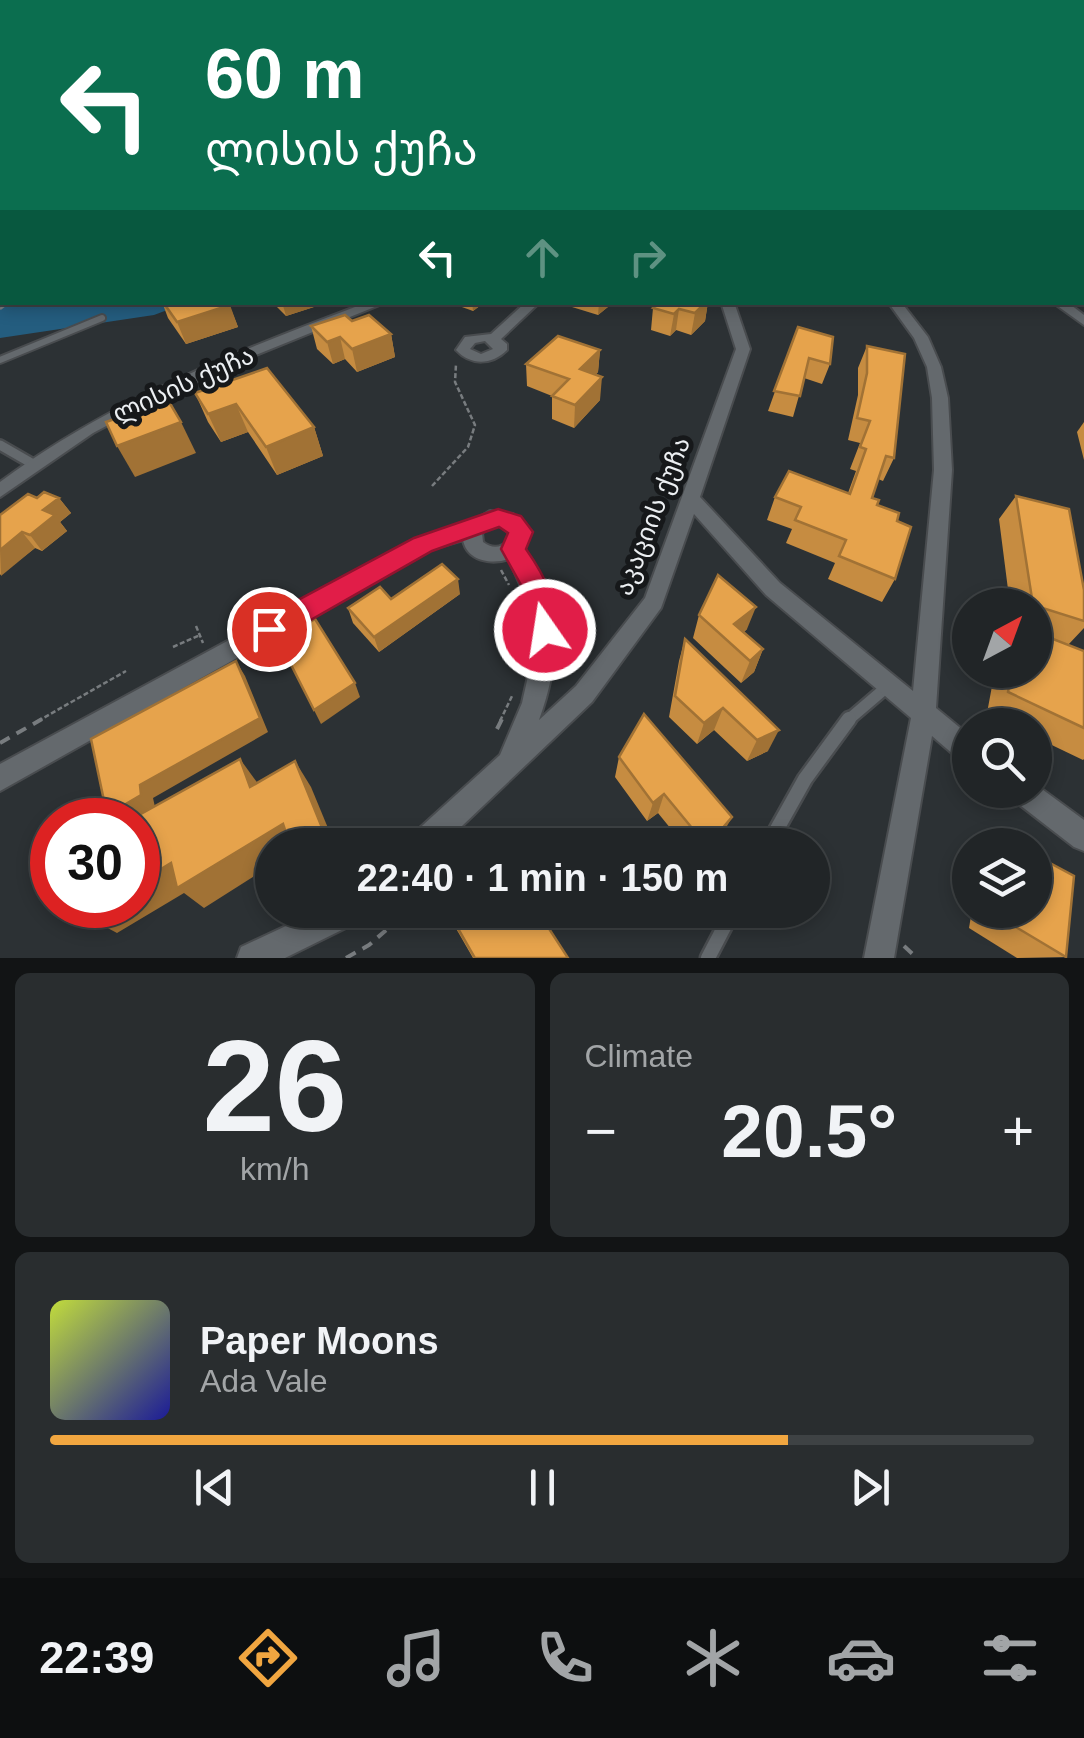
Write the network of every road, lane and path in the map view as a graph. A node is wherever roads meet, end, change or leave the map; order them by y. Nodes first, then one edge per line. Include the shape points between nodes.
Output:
1 (373, 305) edge
2 (531, 305) edge
3 (728, 305) edge
4 (896, 305) edge
5 (1062, 305) edge
6 (102, 318) dead end
7 (1084, 321) edge
8 (470, 356) joint
9 (0, 360) edge
10 (0, 444) edge
11 (33, 464) junction
12 (432, 486) dead end
13 (0, 491) edge
14 (690, 498) junction
15 (473, 530) junction
16 (505, 557) junction
17 (196, 626) dead end
18 (200, 634) junction
19 (204, 644) dead end
20 (174, 647) dead end
21 (521, 666) dead end
22 (126, 671) dead end
23 (888, 686) junction
24 (514, 693) dead end
25 (922, 716) junction
26 (498, 729) dead end
27 (952, 738) edge
28 (0, 742) edge
29 (508, 764) junction
30 (0, 778) edge
31 (1045, 808) edge
32 (440, 828) edge
33 (777, 828) edge
34 (1084, 837) edge
35 (314, 928) edge
36 (388, 928) edge
37 (724, 928) edge
38 (252, 958) edge
39 (346, 958) edge
40 (708, 958) edge
41 (879, 958) edge

1 - 11 street, ლისის ქუჩა via 202,372 84,429
2 - 8 street via 493,339 500,344 497,353
3 - 14 street, აკაციის ქუჩა via 742,349
4 - 25 street via 921,337 940,398 943,470
5 - 7 street
6 - 9 lane
8 - 12 path via 454,365 453,374 475,425 468,447
10 - 11 lane
11 - 13 street, ლისის ქუჩა
14 - 23 street via 773,590
14 - 29 street, აკაციის ქუჩა via 654,602 584,694
15 - 16 street via 472,545
15 - 16 street via 490,518 512,522 520,532
15 - 30 street via 423,544
16 - 21 path via 520,615
16 - 29 street via 534,583 545,630 542,682
17 - 18 path
18 - 19 path
18 - 20 path
22 - 28 path
23 - 25 street
23 - 33 lane via 836,734
24 - 26 path
25 - 27 street
25 - 41 street
29 - 32 street
31 - 34 street
35 - 38 street
36 - 39 path
37 - 40 lane

